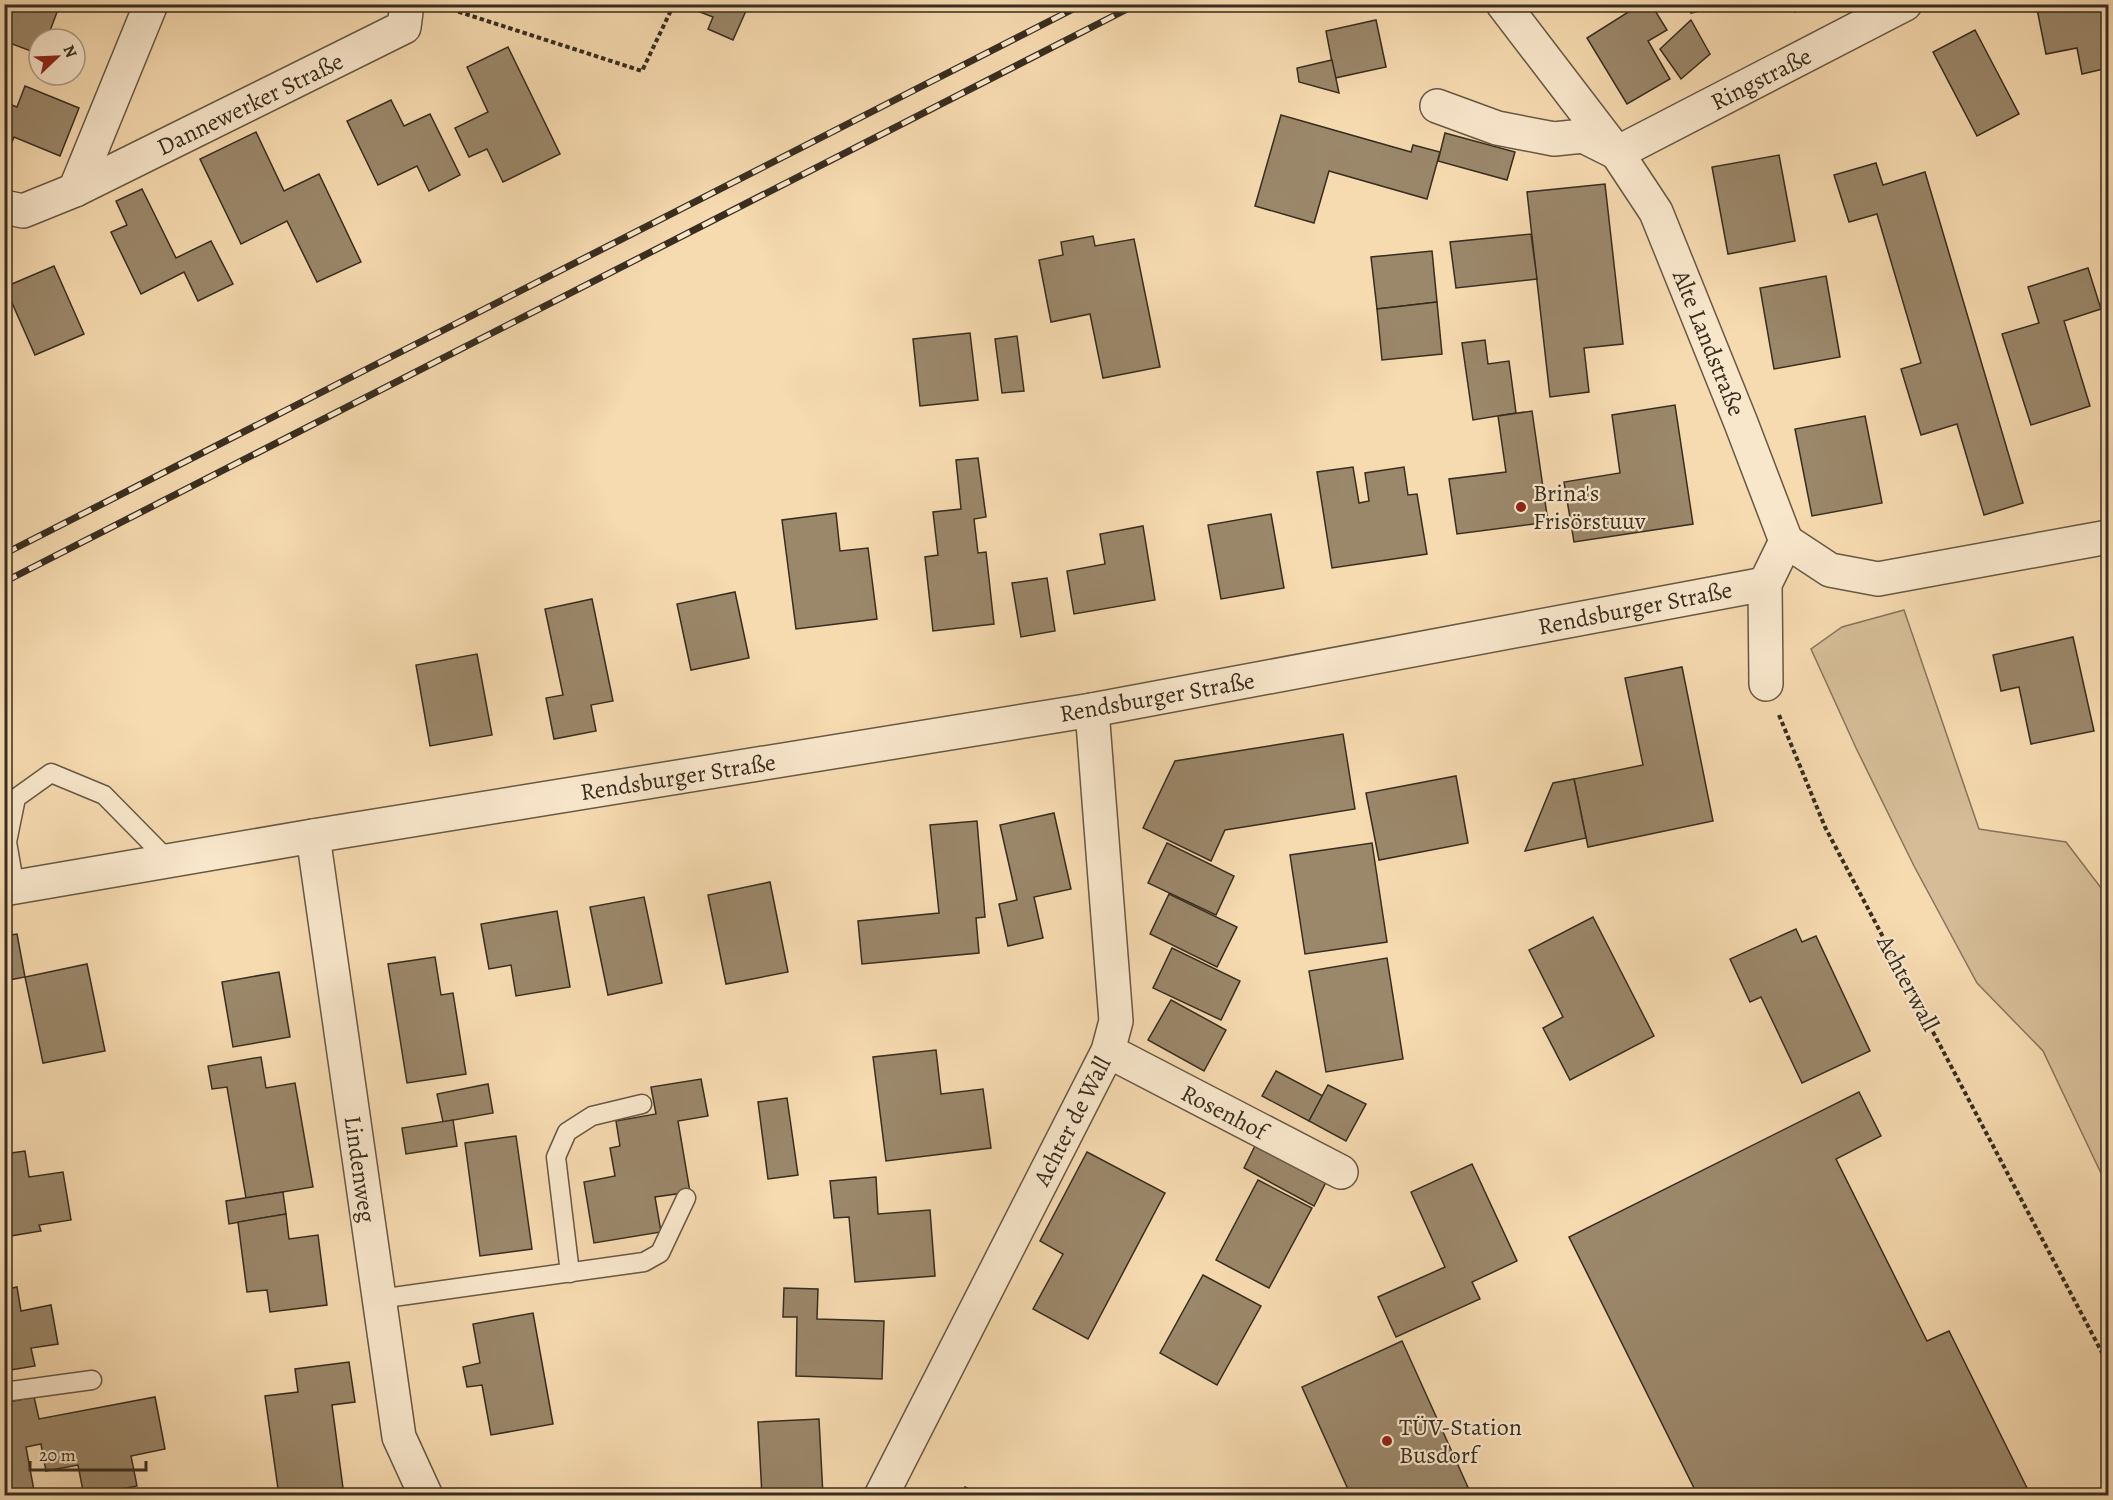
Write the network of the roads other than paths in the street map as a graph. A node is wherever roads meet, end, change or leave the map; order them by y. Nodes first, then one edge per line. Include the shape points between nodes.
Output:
1 (151, 4) edge
2 (406, 4) edge
3 (1503, 4) edge
4 (1905, 4) edge
5 (1437, 106) dead end
6 (1617, 153) junction
7 (75, 190) junction
8 (4, 207) edge
9 (2109, 537) edge
10 (1786, 541) junction
11 (1765, 584) junction
12 (1766, 684) road end
13 (1092, 710) junction
14 (313, 836) junction
15 (170, 861) junction
16 (10, 889) edge
17 (1108, 1051) junction
18 (642, 1104) dead end
19 (1341, 1172) dead end
20 (686, 1198) dead end
21 (570, 1273) junction
22 (379, 1299) junction
23 (92, 1380) dead end
24 (4, 1392) edge
25 (426, 1496) edge
26 (880, 1496) edge

1 - 7 street
2 - 7 street, Dannewerker Straße via 404,27
3 - 6 street, Alte Landstraße
4 - 6 street, Ringstraße
5 - 6 street, Alte Landstraße via 1497,128 1554,139 1583,136
6 - 10 street, Alte Landstraße via 1656,212
7 - 8 street, Dannewerker Straße via 23,211
9 - 10 street via 1878,579 1830,570
10 - 11 street, Rendsburger Straße
11 - 12 street
11 - 13 street, Rendsburger Straße
13 - 14 street, Rendsburger Straße
13 - 17 street, Achter de Wall via 1116,1021
14 - 15 street, Rendsburger Straße
14 - 22 street, Lindenweg
15 - 16 street, Rendsburger Straße
15 - 16 lane via 104,795 51,773 16,798 7,842
17 - 19 street, Rosenhof
17 - 26 street, Achter de Wall
18 - 21 lane via 592,1116 567,1132 556,1157
20 - 21 lane via 660,1252 644,1262
21 - 22 lane
22 - 25 street, Lindenweg via 399,1437
23 - 24 lane

